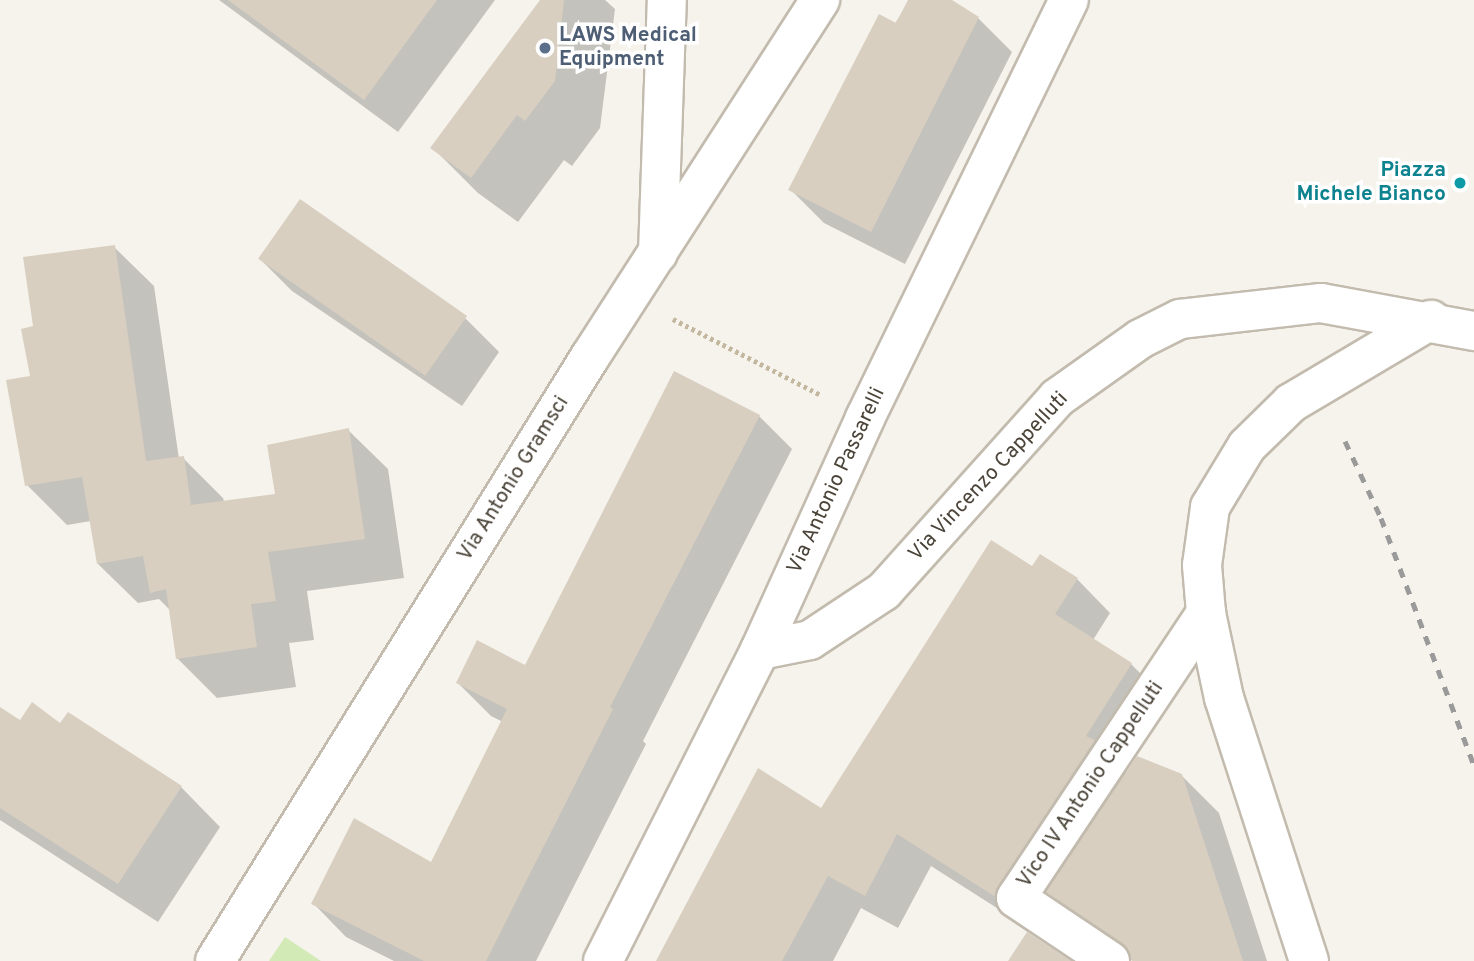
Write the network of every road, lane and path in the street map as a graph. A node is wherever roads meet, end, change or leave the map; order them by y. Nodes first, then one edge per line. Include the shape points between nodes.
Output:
1 (667, 0) edge
2 (820, 0) edge
3 (1069, 0) edge
4 (658, 254) junction
5 (630, 297) junction
6 (1431, 320) junction
7 (1474, 331) edge
8 (865, 418) junction
9 (1206, 612) junction
10 (760, 650) junction
11 (215, 961) edge
12 (603, 961) edge
13 (1110, 961) edge
14 (1309, 961) edge

1 - 4 street
2 - 4 street, Via Antonio Gramsci
3 - 8 street, Via Antonio Passarelli
4 - 5 street, Via Antonio Gramsci
5 - 8 path
5 - 11 street, Via Antonio Gramsci
6 - 7 street, Via Vincenzo Cappelluti
6 - 9 street via 1290,403 1247,446 1210,507 1202,565
6 - 10 street, Via Vincenzo Cappelluti via 1321,303 1180,319 1140,339 1057,398 884,591 810,640
8 - 10 street, Via Antonio Passarelli
9 - 13 street, Vico IV Antonio Cappelluti via 1016,898
9 - 14 street via 1224,698
10 - 12 street, Via Antonio Passarelli

